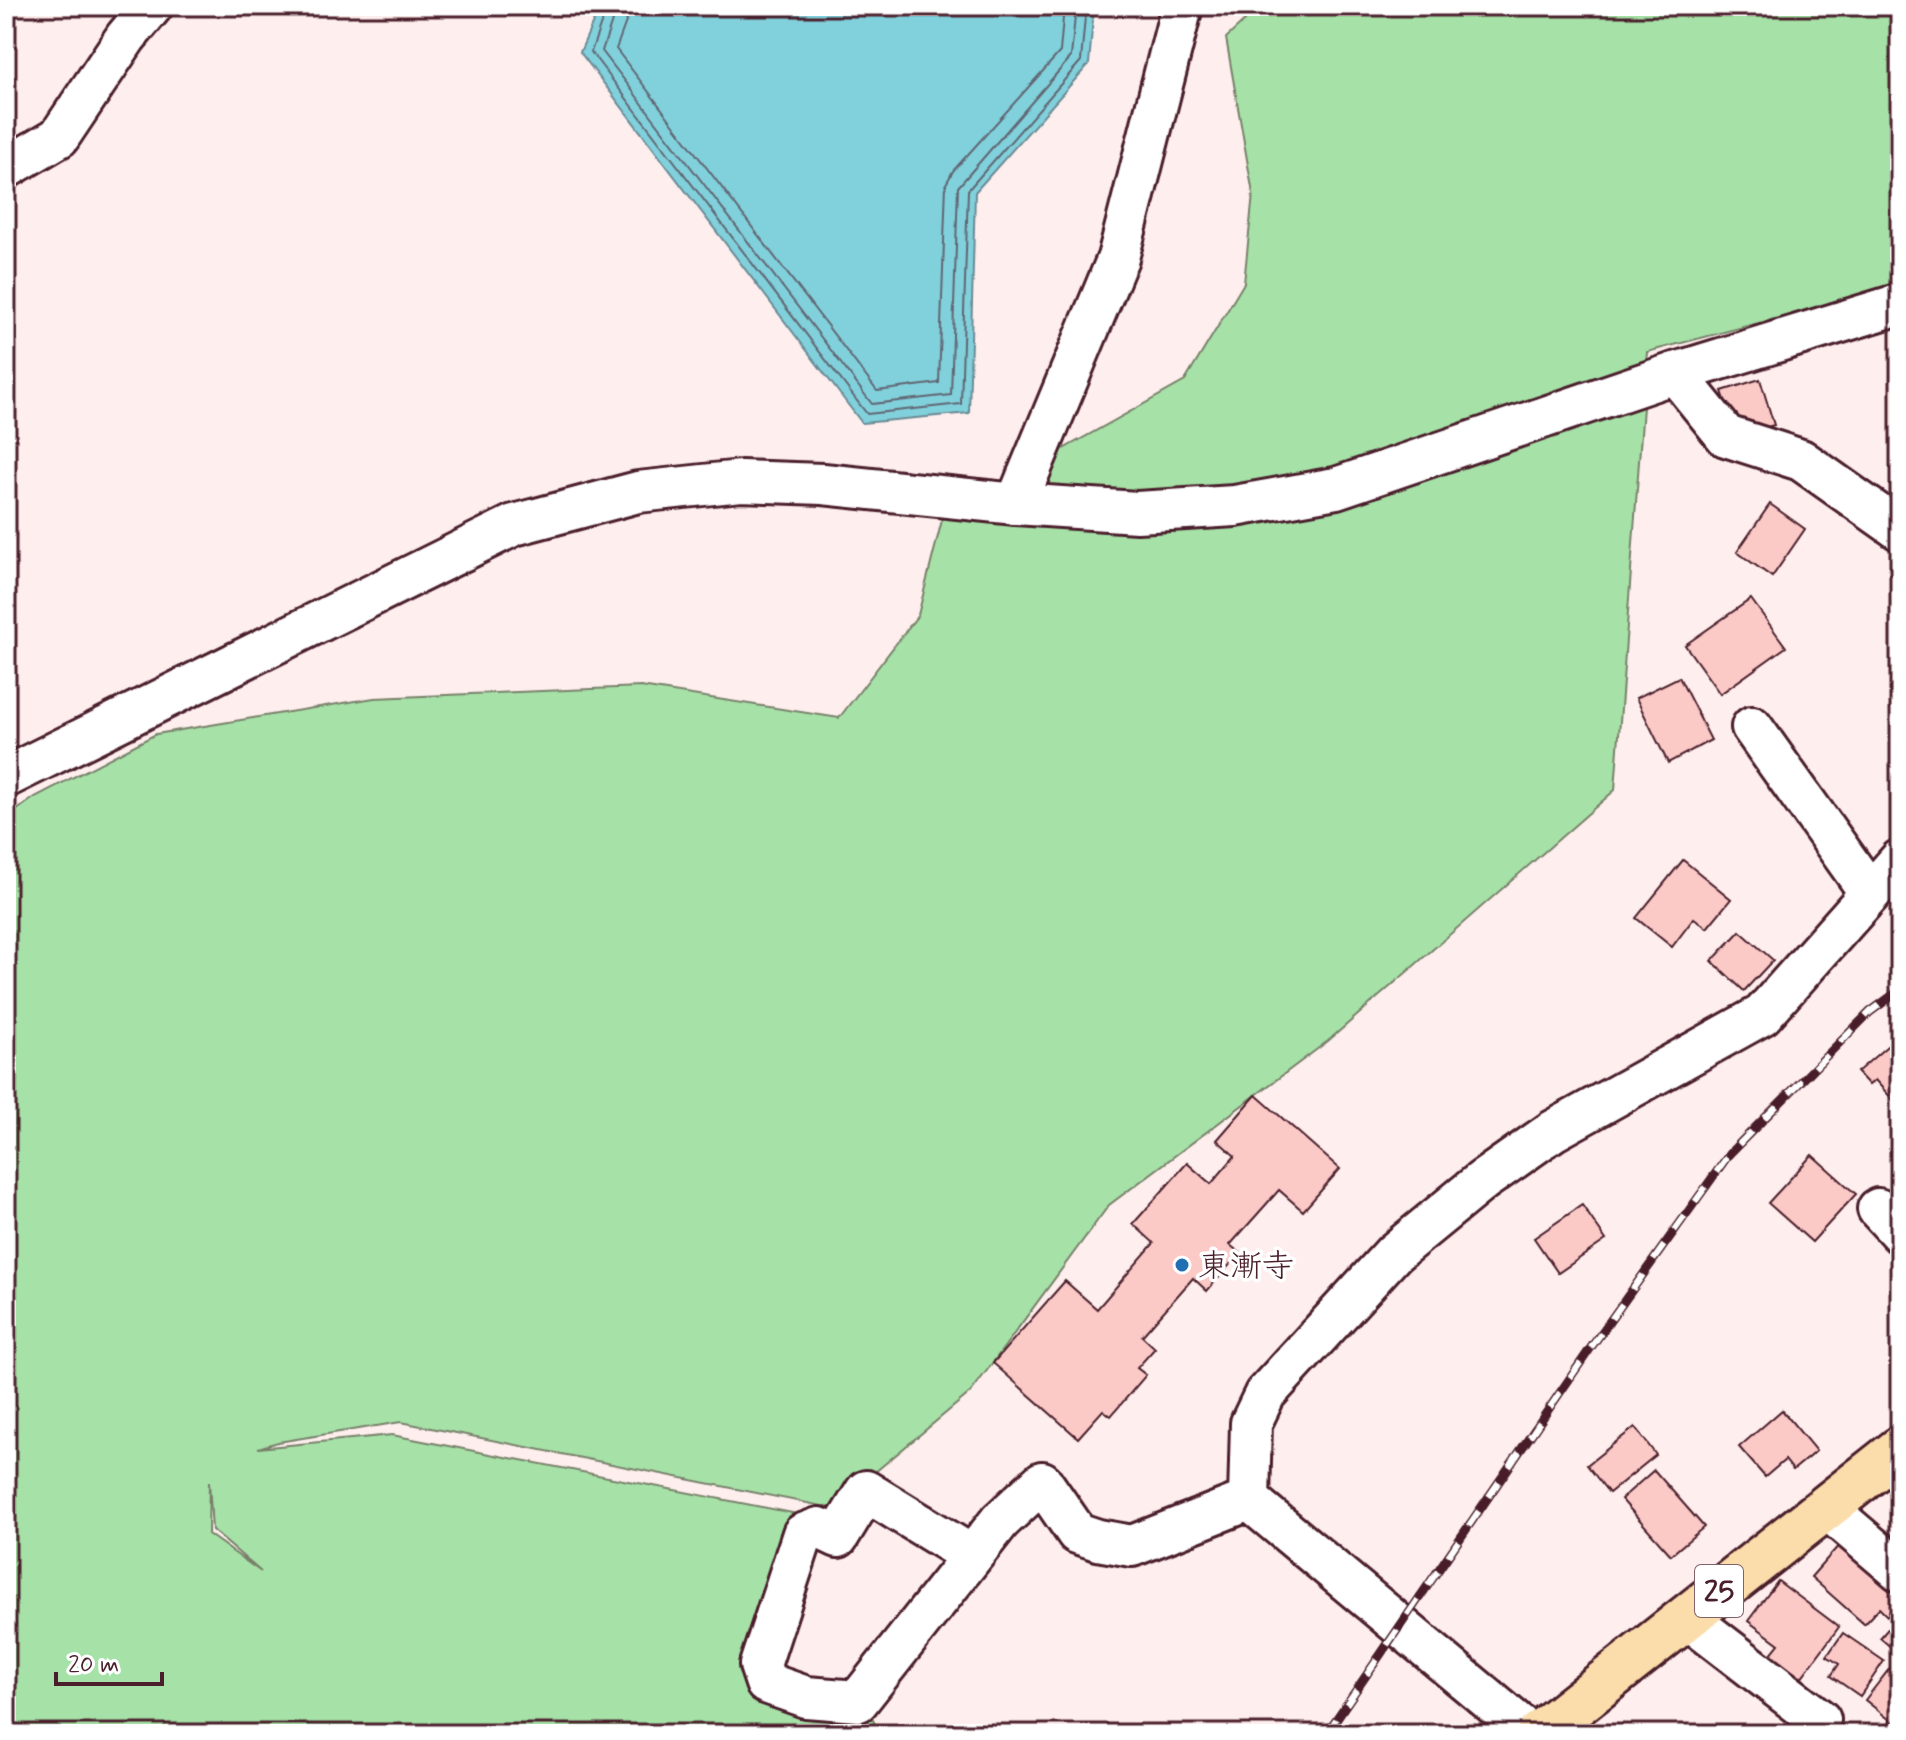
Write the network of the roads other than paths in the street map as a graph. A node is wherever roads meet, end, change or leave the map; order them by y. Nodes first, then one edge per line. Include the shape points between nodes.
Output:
1 (152, 6) edge
2 (1182, 6) edge
3 (6, 168) edge
4 (1900, 304) edge
5 (1675, 373) junction
6 (1016, 504) junction
7 (1900, 530) edge
8 (1752, 727) dead end
9 (6, 777) edge
10 (1900, 860) edge
11 (1870, 893) junction
12 (1900, 1449) edge
13 (1249, 1500) junction
14 (1825, 1507) junction
15 (972, 1556) junction
16 (1900, 1571) edge
17 (1686, 1617) junction
18 (1530, 1734) edge
19 (1539, 1734) edge
20 (1811, 1734) edge

1 - 3 street via 59,137
2 - 6 street via 1118,258
4 - 5 street
5 - 6 street via 1336,488 1235,506 1137,512
5 - 7 street via 1726,436 1801,460
6 - 9 street via 741,481 638,492 514,525
8 - 11 street
10 - 11 street
11 - 13 street via 1762,1015 1553,1131 1394,1253 1265,1394 1251,1423
12 - 14 main road, 25
13 - 15 street via 1132,1546 1077,1533 1042,1482
13 - 18 street
14 - 16 street
14 - 17 main road, 25
15 - 15 street via 858,1701 806,1697 766,1683 760,1665 803,1534 819,1528 838,1537 866,1491
17 - 19 main road, 25
17 - 20 street via 1820,1720

